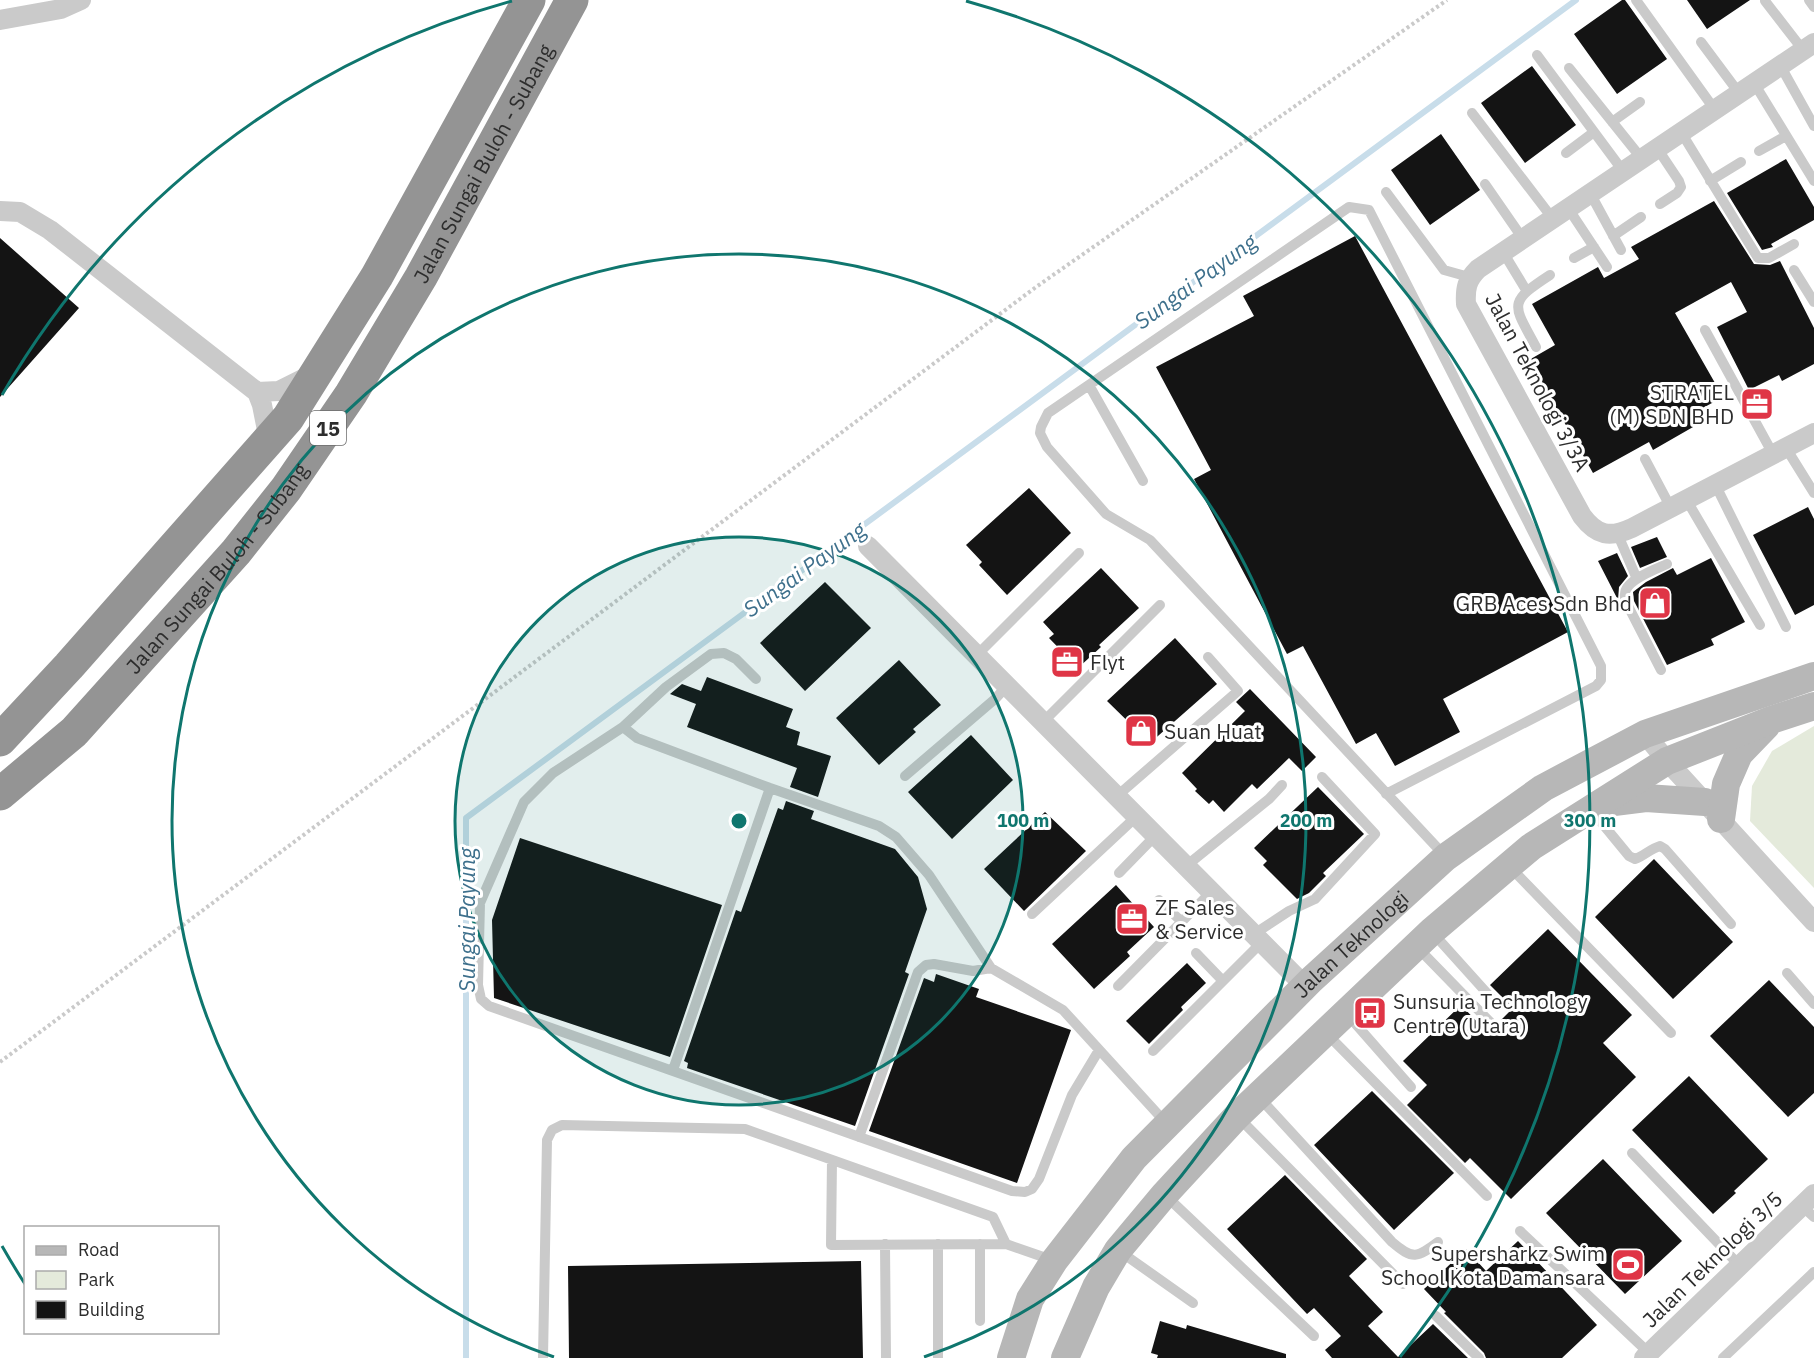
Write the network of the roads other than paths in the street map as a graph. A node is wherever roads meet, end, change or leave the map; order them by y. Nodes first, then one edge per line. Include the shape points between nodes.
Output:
1 (81, 0) edge
2 (529, 0) edge
3 (572, 0) edge
4 (1636, 0) edge
5 (1809, 0) edge
6 (1765, 1) edge
7 (1814, 7) edge
8 (0, 20) edge
9 (1701, 42) dead end
10 (1808, 46) edge
11 (1537, 55) dead end
12 (1780, 65) junction
13 (1569, 68) dead end
14 (1746, 88) junction
15 (1640, 102) dead end
16 (1715, 110) junction
17 (1472, 113) dead end
18 (1612, 122) junction
19 (1814, 126) edge
20 (1594, 132) junction
21 (1681, 132) junction
22 (1786, 136) junction
23 (1760, 151) dead end
24 (1566, 153) dead end
25 (1650, 153) junction
26 (1742, 162) dead end
27 (1623, 171) junction
28 (1710, 181) junction
29 (1814, 181) edge
30 (1485, 184) dead end
31 (1386, 192) dead end
32 (1590, 193) junction
33 (1660, 204) dead end
34 (0, 211) edge
35 (1560, 214) junction
36 (1641, 217) dead end
37 (1613, 236) junction
38 (1523, 239) junction
39 (1794, 244) dead end
40 (1594, 247) junction
41 (1621, 250) dead end
42 (1503, 252) junction
43 (1574, 258) dead end
44 (1608, 267) dead end
45 (1794, 270) dead end
46 (1550, 275) dead end
47 (1469, 277) junction
48 (1526, 290) junction
49 (1814, 302) edge
50 (1705, 330) dead end
51 (1536, 347) dead end
52 (317, 372) junction
53 (1089, 385) junction
54 (257, 392) junction
55 (1813, 436) edge
56 (1779, 451) junction
57 (254, 458) junction
58 (1645, 459) dead end
59 (1143, 481) dead end
60 (1715, 484) junction
61 (1814, 494) edge
62 (1679, 504) junction
63 (1618, 535) junction
64 (868, 546) dead end
65 (1079, 554) dead end
66 (1667, 564) dead end
67 (1637, 579) junction
68 (1160, 605) dead end
69 (1760, 625) dead end
70 (1786, 627) dead end
71 (976, 655) junction
72 (1208, 657) dead end
73 (69, 666) junction
74 (1661, 670) dead end
75 (1814, 676) edge
76 (756, 679) dead end
77 (1007, 686) junction
78 (1814, 706) edge
79 (0, 710) edge
80 (1771, 720) junction
81 (1043, 722) junction
82 (623, 727) junction
83 (1645, 734) junction
84 (0, 740) edge
85 (1667, 761) junction
86 (905, 776) dead end
87 (1322, 777) dead end
88 (1282, 785) dead end
89 (770, 788) junction
90 (0, 794) edge
91 (1386, 794) junction
92 (1117, 796) junction
93 (1593, 807) junction
94 (1713, 811) junction
95 (1137, 816) junction
96 (1156, 836) junction
97 (1446, 857) junction
98 (1186, 866) junction
99 (1509, 866) junction
100 (1119, 873) dead end
101 (1211, 892) junction
102 (1159, 900) dead end
103 (1032, 915) dead end
104 (1182, 922) junction
105 (1814, 922) edge
106 (1731, 924) dead end
107 (1258, 938) junction
108 (1424, 939) junction
109 (1196, 953) dead end
110 (991, 968) junction
111 (1787, 974) dead end
112 (1222, 981) junction
113 (1118, 986) dead end
114 (1305, 986) junction
115 (1495, 1002) dead end
116 (1814, 1004) edge
117 (1345, 1013) junction
118 (1491, 1023) dead end
119 (1325, 1032) junction
120 (1671, 1033) dead end
121 (1099, 1050) junction
122 (1152, 1051) dead end
123 (673, 1070) junction
124 (1411, 1087) dead end
125 (1258, 1096) junction
126 (1237, 1116) junction
127 (1166, 1124) junction
128 (859, 1137) junction
129 (1632, 1153) dead end
130 (832, 1160) junction
131 (1164, 1195) junction
132 (1487, 1196) dead end
133 (1810, 1206) edge
134 (1520, 1231) dead end
135 (1438, 1242) dead end
136 (885, 1244) junction
137 (938, 1244) junction
138 (980, 1244) junction
139 (1006, 1244) junction
140 (1118, 1250) junction
141 (1054, 1261) junction
142 (1740, 1266) junction
143 (1814, 1272) edge
144 (1402, 1284) dead end
145 (1194, 1303) dead end
146 (1436, 1316) dead end
147 (980, 1321) dead end
148 (1314, 1336) dead end
149 (1646, 1356) edge
150 (543, 1358) edge
151 (886, 1358) edge
152 (938, 1358) edge
153 (1011, 1358) edge
154 (1065, 1358) edge
155 (1479, 1358) edge
156 (1723, 1358) edge

1 - 8 street via 61,9
2 - 52 highway, Jalan Sungai Buloh - Subang / 15 via 378,276
3 - 90 highway, Jalan Sungai Buloh - Subang / 15 via 421,277 351,394 286,489 236,552 75,732
4 - 16 lane
5 - 7 lane
6 - 10 lane
9 - 14 lane
10 - 12 street, Jalan Teknologi 3/3A
11 - 20 lane
12 - 14 street, Jalan Teknologi 3/3A
12 - 19 lane
13 - 18 lane
14 - 16 street, Jalan Teknologi 3/3A
14 - 22 lane
15 - 18 lane
16 - 21 street, Jalan Teknologi 3/3A
17 - 35 lane
18 - 25 lane
20 - 24 lane
20 - 27 lane
21 - 25 street, Jalan Teknologi 3/3A
21 - 28 lane
22 - 23 lane
22 - 29 lane
25 - 27 street, Jalan Teknologi 3/3A
25 - 33 lane via 1681,187
26 - 28 lane
27 - 32 street, Jalan Teknologi 3/3A
28 - 39 lane via 1758,258 1769,258
30 - 38 lane
31 - 47 lane via 1444,270
32 - 35 street, Jalan Teknologi 3/3A
32 - 37 lane
34 - 54 street via 20,213 50,230
35 - 38 street, Jalan Teknologi 3/3A
35 - 40 lane
36 - 37 lane
37 - 41 lane
38 - 42 street, Jalan Teknologi 3/3A
40 - 43 lane
40 - 44 lane
42 - 47 street, Jalan Teknologi 3/3A
42 - 48 lane
45 - 49 lane
46 - 48 lane
47 - 63 street, Jalan Teknologi 3/3A via 1466,304 1582,516 1591,527
48 - 51 lane via 1518,312
50 - 56 lane
52 - 54 street via 279,391
52 - 57 highway, Jalan Sungai Buloh - Subang / 15 via 288,418
53 - 59 lane
53 - 91 lane via 1048,413 1040,433 1047,447 1106,514 1150,540
53 - 91 lane via 1349,207 1369,210 1600,666 1601,676 1596,686
54 - 57 street via 267,430
55 - 56 street
56 - 60 street
56 - 61 lane
57 - 73 highway, Jalan Sungai Buloh - Subang / 15
58 - 62 lane
60 - 62 street
60 - 70 lane
62 - 63 street
62 - 69 lane
63 - 67 lane
64 - 71 street
65 - 71 lane
66 - 67 lane
67 - 74 lane via 1624,594
68 - 81 lane
71 - 77 street
72 - 92 lane via 1238,690
73 - 79 highway
73 - 84 highway, Jalan Sungai Buloh - Subang / 15
75 - 83 street, Jalan Teknologi
76 - 82 lane via 736,659 724,653 711,654 666,687
77 - 81 street
77 - 86 lane
78 - 80 street
80 - 85 street
80 - 94 street via 1739,754
81 - 92 street
82 - 89 lane via 637,738
82 - 123 lane via 553,773 524,802 480,903 478,985 481,999 489,1006
83 - 85 street
83 - 97 street, Jalan Teknologi via 1543,788
85 - 93 street
85 - 94 street
87 - 107 lane via 1376,834 1315,899 1289,911
88 - 98 lane
89 - 110 lane via 879,826 896,837 929,875
89 - 123 lane
91 - 97 lane
92 - 95 street
93 - 94 street via 1646,798
93 - 99 street
93 - 106 lane via 1629,856 1635,859 1653,848 1665,849
94 - 105 street
95 - 96 street
95 - 103 lane
96 - 98 street
96 - 100 lane
97 - 114 street, Jalan Teknologi
98 - 101 street
99 - 108 street
99 - 120 lane
101 - 104 lane
101 - 107 street
102 - 104 lane
104 - 113 lane
107 - 112 lane
107 - 114 street
108 - 115 lane
108 - 117 street
108 - 118 lane
109 - 112 lane
110 - 121 lane via 1063,1010
110 - 128 lane via 973,971 934,964 918,972
111 - 116 lane
112 - 122 lane
114 - 127 street, Jalan Teknologi
117 - 119 street
117 - 124 lane
119 - 125 street
119 - 132 lane
121 - 127 lane
121 - 128 lane via 1072,1095 1039,1179 1025,1192 1012,1191
123 - 128 lane
125 - 126 street
125 - 135 lane via 1405,1254 1422,1254
126 - 131 street
126 - 144 lane
127 - 141 street, Jalan Teknologi via 1134,1158
129 - 142 lane
130 - 136 lane via 831,1245
130 - 139 lane via 993,1217
130 - 150 lane via 744,1129 562,1125 552,1130 548,1140
131 - 140 street
131 - 148 lane
133 - 142 street, Jalan Teknologi 3/5
134 - 149 lane
136 - 137 lane
136 - 151 lane
137 - 138 lane
137 - 152 lane
138 - 139 lane
138 - 147 lane
139 - 141 lane
140 - 145 lane
140 - 154 street via 1096,1287
141 - 153 street, Jalan Teknologi via 1030,1299
142 - 149 street, Jalan Teknologi 3/5
143 - 156 lane
146 - 155 lane

